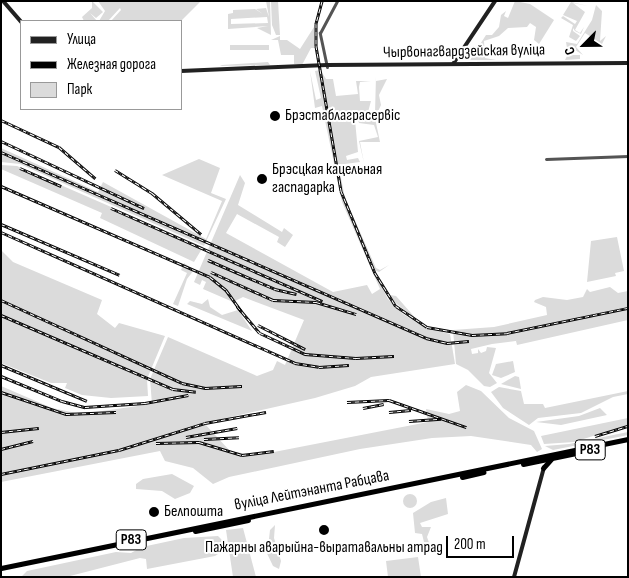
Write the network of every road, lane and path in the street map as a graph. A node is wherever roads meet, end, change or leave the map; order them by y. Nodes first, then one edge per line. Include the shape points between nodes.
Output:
1 (4, 1) edge
2 (337, 1) edge
3 (495, 1) edge
4 (20, 20) edge
5 (628, 63) edge
6 (453, 64) junction
7 (328, 66) junction
8 (182, 72) edge
9 (628, 156) edge
10 (546, 159) dead end
11 (628, 440) edge
12 (546, 457) junction
13 (553, 458) junction
14 (536, 462) junction
15 (543, 468) junction
16 (1, 570) edge
17 (514, 577) edge

1 - 4 main road
2 - 7 street via 320,32
3 - 6 main road
5 - 6 main road, Чырвонагвардзейская вуліца
6 - 7 main road, Чырвонагвардзейская вуліца
7 - 8 main road, Чырвонагвардзейская вуліца
9 - 10 street
11 - 12 highway, вуліца Лейтэнанта Рабцава / Р83
11 - 13 highway, вуліца Лейтэнанта Рабцава / Р83
12 - 13 highway, вуліца Лейтэнанта Рабцава / Р83
12 - 14 highway, вуліца Лейтэнанта Рабцава / Р83
12 - 15 main road
12 - 16 highway, вуліца Лейтэнанта Рабцава / Р83
13 - 15 highway
14 - 15 highway
14 - 16 highway, вуліца Лейтэнанта Рабцава / Р83
15 - 17 main road

